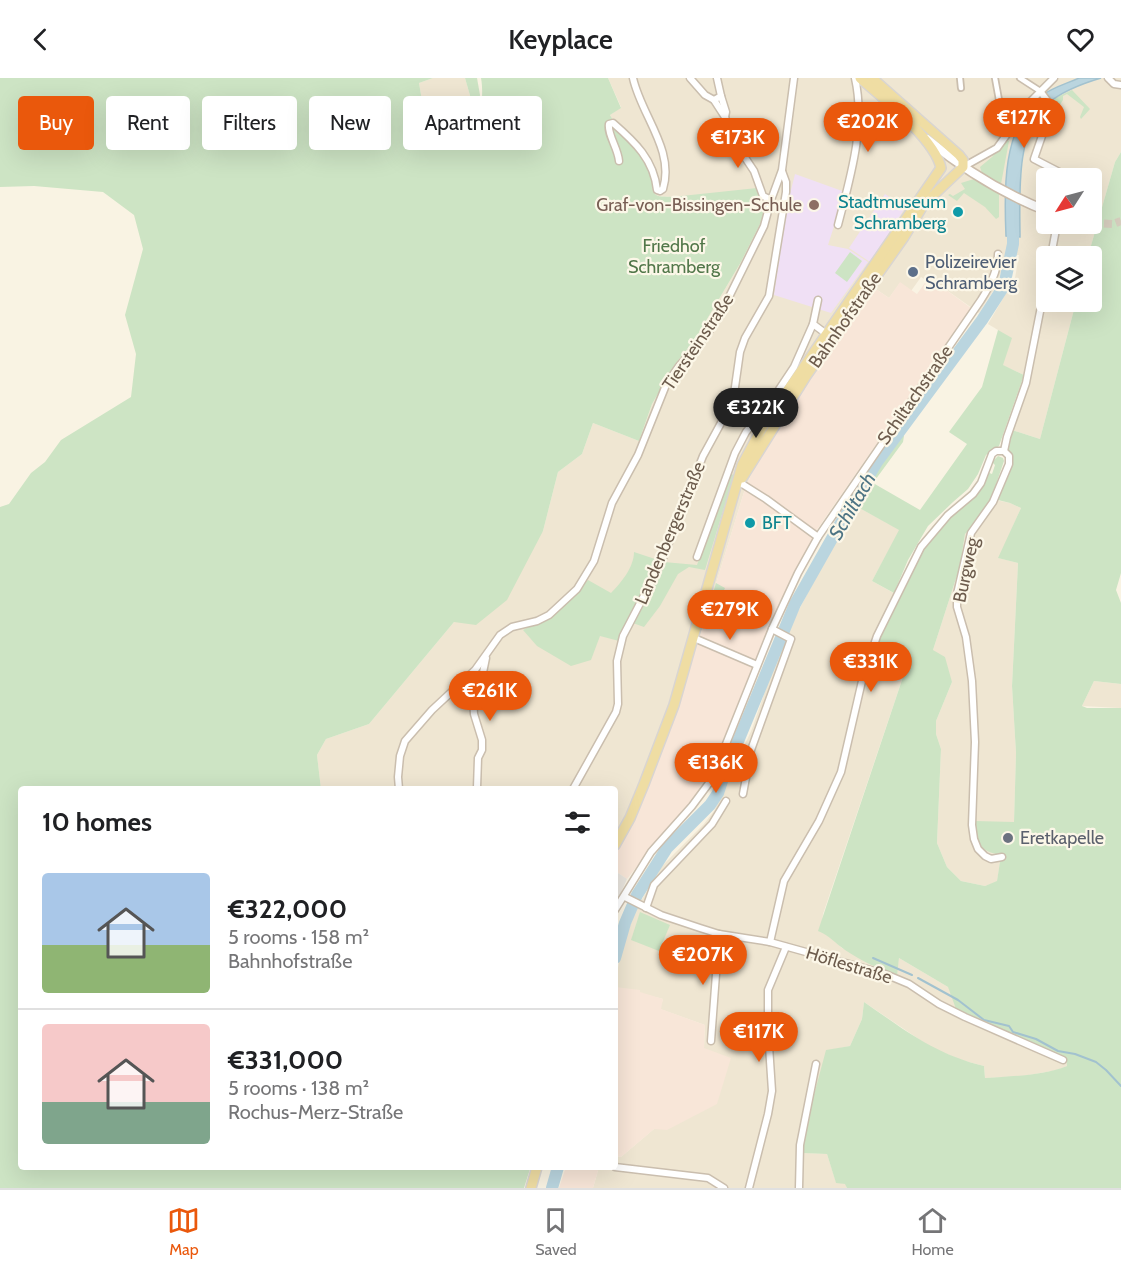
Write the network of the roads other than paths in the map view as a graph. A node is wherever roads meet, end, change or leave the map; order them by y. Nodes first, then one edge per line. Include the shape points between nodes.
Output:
1 (633, 78) edge
2 (690, 78) edge
3 (717, 78) edge
4 (794, 78) edge
5 (855, 78) edge
6 (860, 78) edge
7 (872, 78) edge
8 (960, 78) edge
9 (995, 78) edge
10 (1020, 78) edge
11 (1054, 78) edge
12 (1108, 78) edge
13 (1121, 85) edge
14 (961, 88) dead end
15 (1041, 93) junction
16 (722, 96) junction
17 (714, 100) junction
18 (725, 117) junction
19 (1015, 123) junction
20 (918, 131) junction
21 (619, 161) dead end
22 (963, 167) junction
23 (1054, 168) edge
24 (782, 170) junction
25 (771, 200) junction
26 (1036, 206) edge
27 (838, 225) dead end
28 (998, 254) dead end
29 (818, 300) dead end
30 (1040, 312) edge
31 (813, 324) junction
32 (829, 336) junction
33 (1004, 451) junction
34 (739, 482) junction
35 (818, 537) junction
36 (697, 556) dead end
37 (775, 630) junction
38 (694, 639) junction
39 (486, 656) junction
40 (757, 665) junction
41 (399, 786) edge
42 (477, 786) edge
43 (575, 786) edge
44 (743, 794) dead end
45 (726, 801) dead end
46 (618, 839) edge
47 (1002, 858) dead end
48 (628, 898) junction
49 (618, 904) edge
50 (643, 906) junction
51 (719, 934) junction
52 (770, 942) junction
53 (786, 947) junction
54 (711, 1041) dead end
55 (1063, 1060) dead end
56 (816, 1064) dead end
57 (618, 1167) edge
58 (536, 1170) edge
59 (531, 1188) edge
60 (724, 1188) edge
61 (748, 1188) edge
62 (799, 1188) edge

1 - 21 street via 666,165 663,189 657,190 652,165 613,123 608,130
2 - 17 street
3 - 16 street
4 - 24 street, Tiersteinstraße
5 - 27 street via 856,149
6 - 20 main road
7 - 22 main road via 959,155
8 - 14 street
9 - 19 street via 999,100
10 - 15 street
11 - 15 street
12 - 13 street
15 - 19 street
15 - 23 street via 1051,105 1034,159
16 - 17 street
16 - 18 street
17 - 18 street
18 - 25 street via 763,196
19 - 22 street via 997,148
20 - 22 main road
20 - 32 main road, Bahnhofstraße via 939,159 941,168
22 - 26 main road
22 - 32 main road, Bahnhofstraße via 924,204 904,237
24 - 25 street, Tiersteinstraße
24 - 43 street, Landenbergerstraße via 786,192 769,296 740,352 733,401 704,456 661,563 623,636 617,661 616,712
25 - 39 street, Tiersteinstraße via 764,226 728,299 708,333 666,385 638,455 612,503 594,561 582,581 549,615 500,635
28 - 35 street, Schiltachstraße via 996,270 981,300
29 - 31 street
30 - 33 street, Burgweg via 1026,383
31 - 32 street
31 - 36 street via 794,367 735,453
32 - 34 main road, Bahnhofstraße
33 - 47 street, Burgweg via 1009,464 993,502 971,533 957,607 972,681 974,839 985,856
33 - 52 street via 992,454 973,494 948,515 921,548 877,636 841,772 819,821 784,881
34 - 35 street
34 - 38 main road, Bahnhofstraße
35 - 37 street, Schiltachstraße via 798,573
37 - 40 street, Schiltachstraße
37 - 44 street via 791,639 751,750
38 - 40 street
38 - 46 main road, Bahnhofstraße via 644,784
39 - 41 street, Tiersteinstraße via 405,741
39 - 42 street, Tiersteinstraße via 480,687 473,700 482,740
40 - 48 street, Schiltachstraße via 712,779 651,852 634,877
45 - 50 street via 712,824 654,885
48 - 49 street, Schiltachstraße via 621,898
48 - 50 street, Höflestraße
50 - 51 street, Höflestraße
51 - 52 street, Höflestraße
51 - 54 street
52 - 53 street, Höflestraße
53 - 55 street, Höflestraße via 909,984 965,1017
53 - 61 street via 768,990 772,1091
56 - 62 street via 800,1144
57 - 60 street via 708,1178
58 - 59 main road

